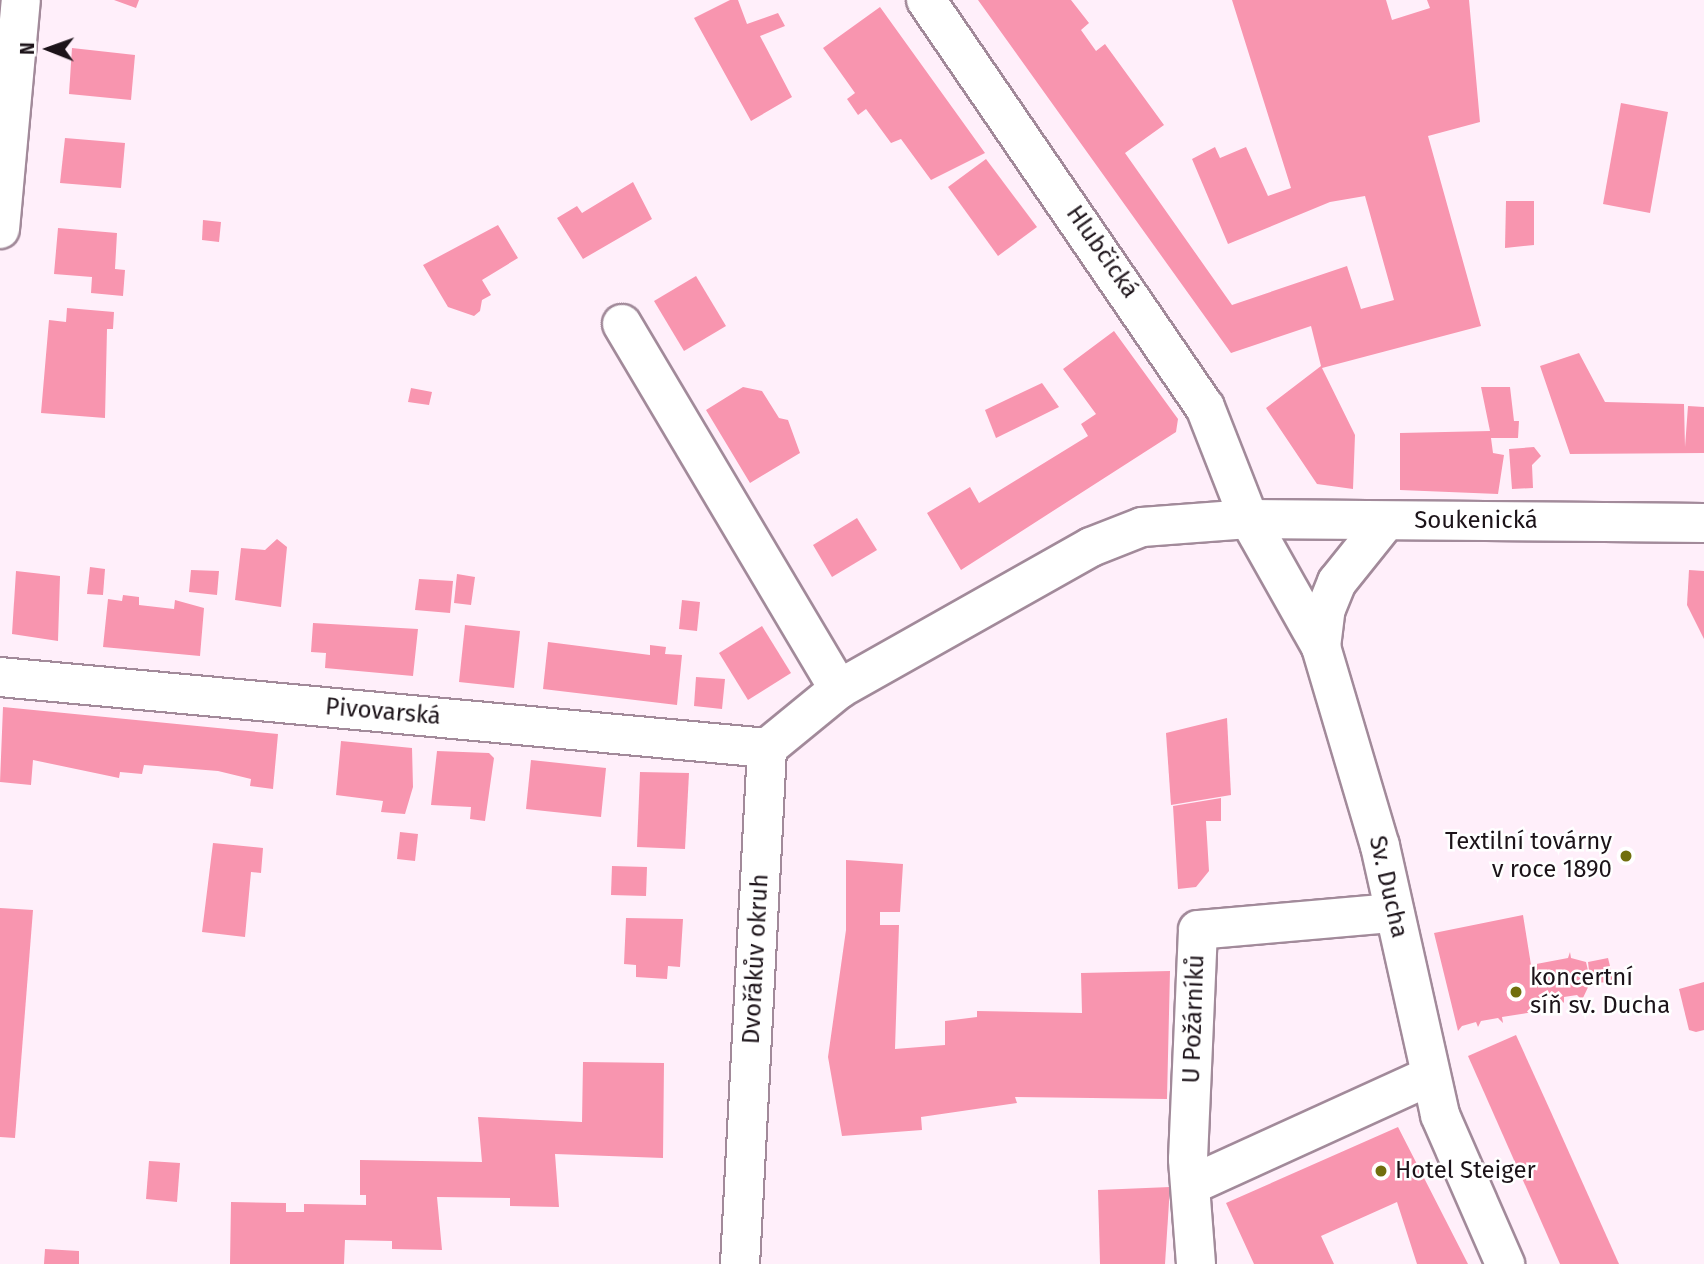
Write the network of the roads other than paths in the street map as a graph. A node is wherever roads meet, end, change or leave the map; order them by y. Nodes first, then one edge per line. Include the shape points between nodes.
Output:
1 (21, 0) edge
2 (926, 0) edge
3 (0, 229) edge
4 (622, 324) dead end
5 (1249, 519) junction
6 (1386, 521) junction
7 (1704, 523) edge
8 (1321, 647) junction
9 (0, 677) edge
10 (839, 689) junction
11 (767, 748) junction
12 (1394, 913) junction
13 (1430, 1076) junction
14 (1191, 1185) junction
15 (740, 1264) edge
16 (1196, 1264) edge
17 (1505, 1264) edge

1 - 3 street
2 - 5 street, Hlubčická via 1168,346 1205,407
4 - 10 street
5 - 6 street, Soukenická
5 - 8 street, Sv. Ducha
5 - 10 street via 1142,527 1091,547
6 - 7 street, Soukenická
6 - 8 street via 1337,582 1326,608
8 - 12 street, Sv. Ducha via 1380,846
9 - 11 street, Pivovarská
10 - 11 street
11 - 15 street, Dvořákův okruh
12 - 13 street, Sv. Ducha
12 - 14 street, U Požárníků via 1198,930
13 - 14 street
13 - 17 street, Sv. Ducha via 1440,1115
14 - 16 street, U Požárníků

